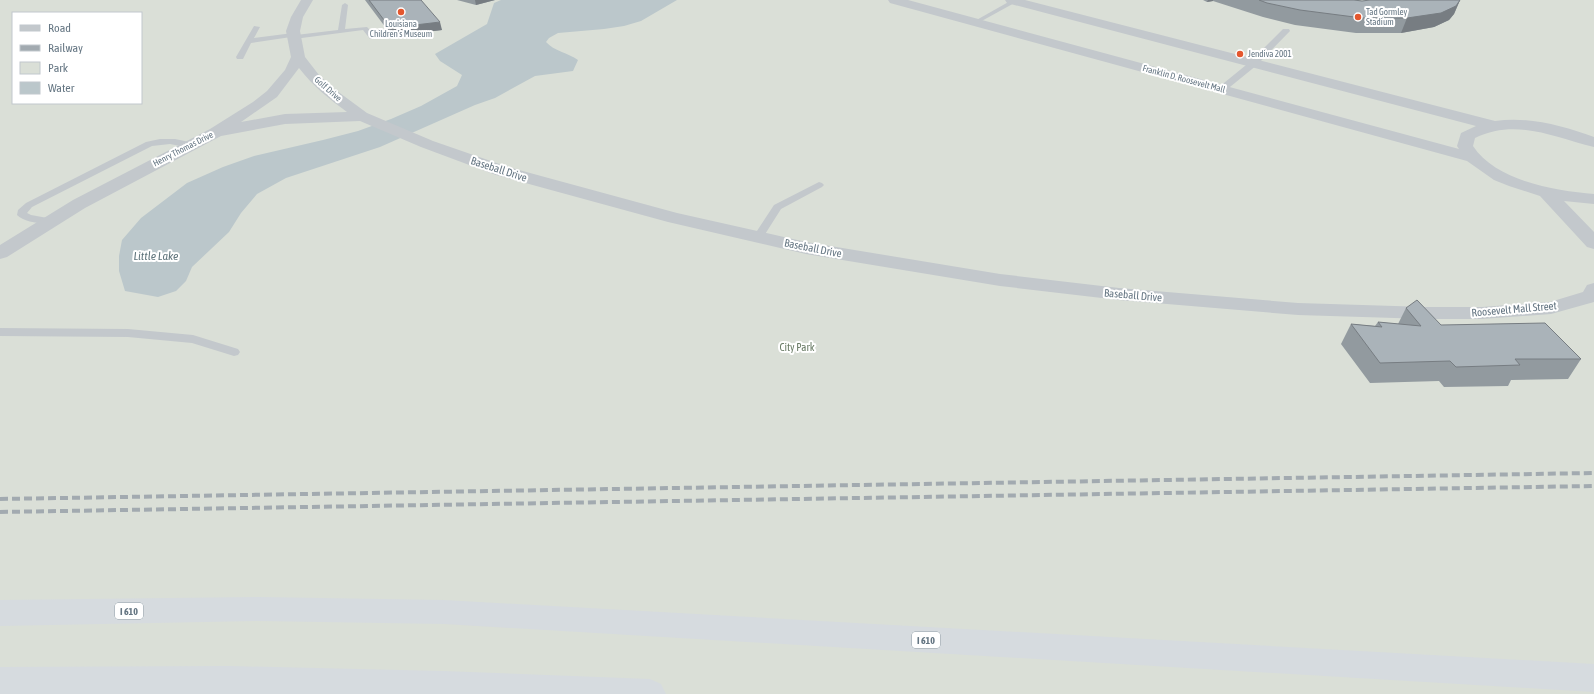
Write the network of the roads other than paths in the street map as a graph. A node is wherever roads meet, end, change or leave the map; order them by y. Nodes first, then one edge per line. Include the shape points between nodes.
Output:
1 (307, 0) edge
2 (894, 0) edge
3 (1013, 1) edge
4 (345, 5) dead end
5 (976, 22) junction
6 (256, 27) dead end
7 (1286, 31) dead end
8 (341, 32) junction
9 (294, 36) junction
10 (373, 37) dead end
11 (249, 41) junction
12 (240, 57) dead end
13 (298, 57) junction
14 (1254, 63) junction
15 (1222, 89) junction
16 (367, 118) junction
17 (1496, 126) junction
18 (216, 132) junction
19 (1594, 142) edge
20 (191, 145) junction
21 (1473, 158) junction
22 (819, 185) dead end
23 (1546, 192) junction
24 (1594, 199) edge
25 (49, 221) junction
26 (758, 237) junction
27 (1594, 243) edge
28 (0, 253) edge
29 (1594, 289) edge
30 (1427, 313) joint
31 (0, 332) edge
32 (234, 352) dead end
33 (0, 612) edge
34 (1594, 678) edge
35 (0, 681) edge
36 (650, 694) edge

1 - 9 street via 297,17
2 - 5 street, Franklin D. Roosevelt Mall
3 - 5 lane
3 - 14 street
4 - 8 lane
5 - 15 street, Franklin D. Roosevelt Mall
6 - 11 lane
7 - 14 lane
8 - 9 lane
8 - 10 lane via 365,28
9 - 11 lane
9 - 13 street
11 - 12 lane
13 - 16 street, Golf Drive via 328,91
13 - 18 street, Henry Thomas Drive via 292,71 272,94
14 - 15 lane
14 - 17 street
15 - 21 street, Franklin D. Roosevelt Mall
16 - 18 street, Baseball Drive via 284,119
16 - 26 street, Baseball Drive via 427,144 502,171 674,218
17 - 19 street via 1543,128
17 - 21 street via 1478,129 1466,136 1465,146
18 - 20 street, Henry Thomas Drive
20 - 25 street, Henry Thomas Drive
20 - 25 lane via 169,141 149,144 29,205 22,212 22,215 29,218
21 - 23 street via 1491,171
22 - 26 lane via 777,206
23 - 24 street
23 - 27 street
25 - 28 street, Henry Thomas Drive
26 - 30 street, Baseball Drive via 814,249 1000,280 1119,294 1298,309
29 - 30 street, Roosevelt Mall Street via 1592,296 1551,308 1482,313
31 - 32 lane via 128,333 193,339
33 - 34 highway, I 610 via 259,609 444,612
35 - 36 highway via 229,680 443,685

